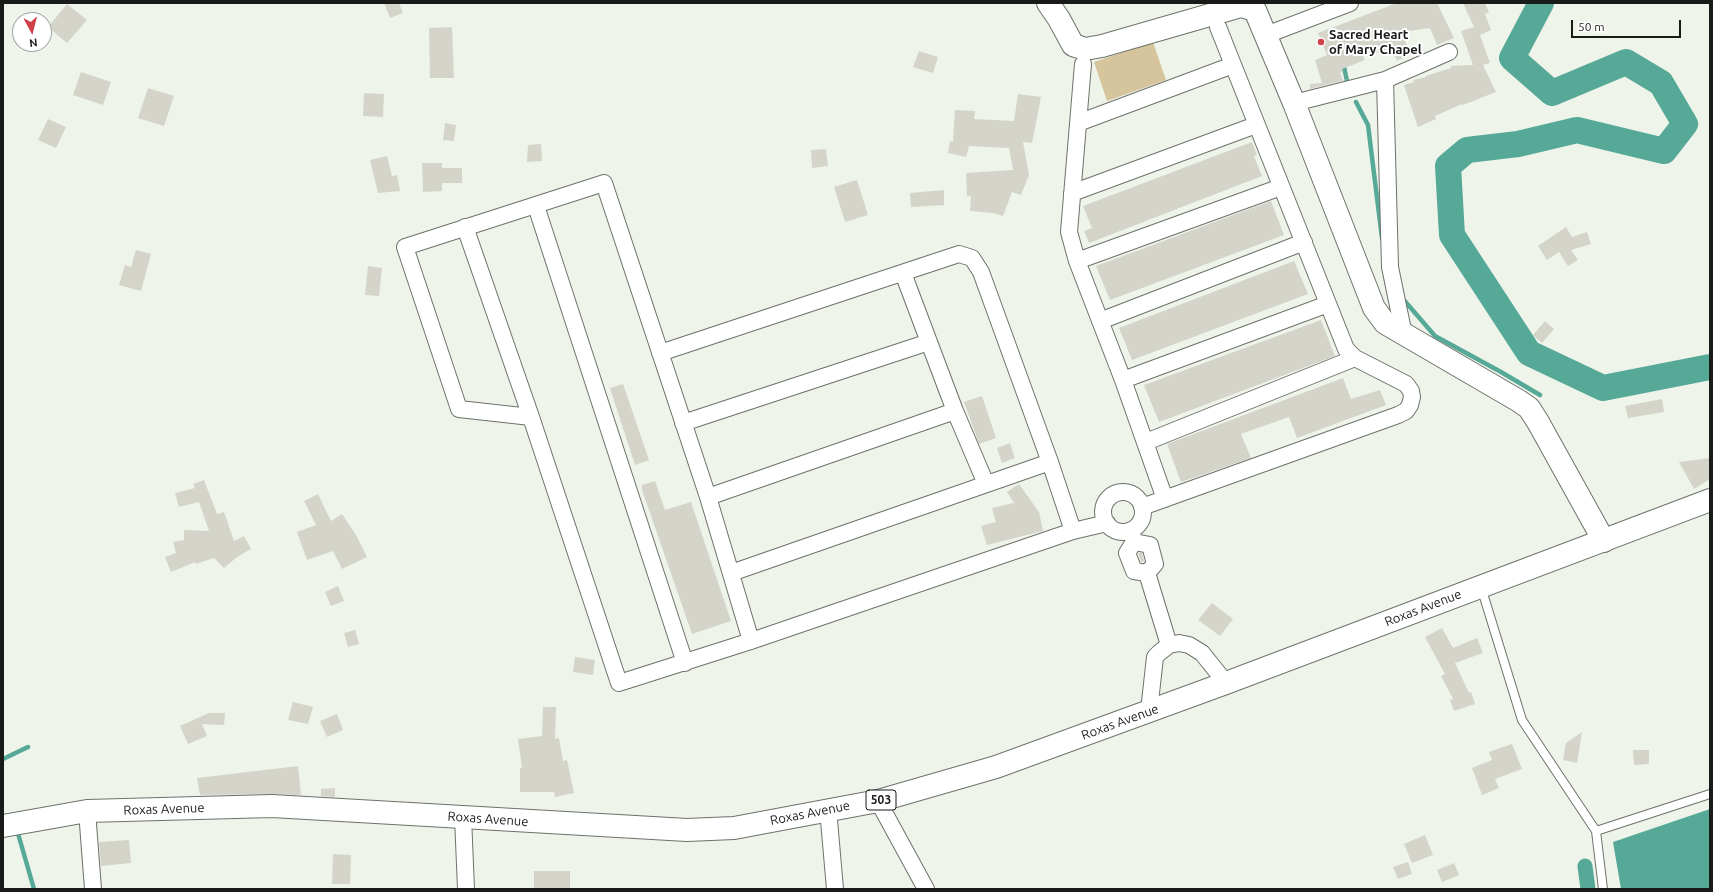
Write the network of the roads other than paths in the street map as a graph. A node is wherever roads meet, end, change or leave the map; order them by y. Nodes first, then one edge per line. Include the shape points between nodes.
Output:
1 (1048, 3) edge
2 (1350, 3) edge
3 (1256, 6) edge
4 (1218, 27) dead end
5 (1266, 35) junction
6 (1449, 52) dead end
7 (1083, 64) dead end
8 (1233, 65) junction
9 (1385, 80) junction
10 (1294, 104) junction
11 (1078, 123) junction
12 (1256, 125) junction
13 (1281, 187) junction
14 (1072, 194) junction
15 (536, 206) junction
16 (465, 227) junction
17 (1304, 242) junction
18 (1077, 261) junction
19 (903, 273) junction
20 (1328, 304) junction
21 (1100, 322) junction
22 (1404, 335) junction
23 (929, 342) junction
24 (660, 353) junction
25 (1355, 358) junction
26 (1124, 380) junction
27 (955, 411) junction
28 (531, 417) junction
29 (683, 423) junction
30 (1146, 442) junction
31 (1050, 462) junction
32 (986, 484) junction
33 (708, 497) junction
34 (1165, 499) junction
35 (1710, 500) edge
36 (1142, 507) junction
37 (1107, 523) junction
38 (1073, 531) junction
39 (1133, 536) junction
40 (1604, 541) junction
41 (731, 573) junction
42 (1480, 586) junction
43 (751, 641) junction
44 (1169, 645) junction
45 (685, 663) junction
46 (1226, 682) junction
47 (1149, 711) junction
48 (1710, 794) edge
49 (878, 800) junction
50 (828, 809) junction
51 (87, 811) junction
52 (462, 817) junction
53 (3, 826) edge
54 (1596, 831) junction
55 (93, 889) edge
56 (466, 889) edge
57 (835, 889) edge
58 (926, 889) edge
59 (1603, 889) edge

1 - 3 main road via 1073,45 1085,50 1241,6
2 - 5 street
3 - 5 main road
4 - 8 street
5 - 10 main road
6 - 9 street
7 - 11 street
8 - 11 street
8 - 12 street
9 - 10 street
9 - 22 street via 1390,266
10 - 22 main road via 1374,308 1385,323
11 - 14 street
12 - 13 street
12 - 14 street
13 - 17 street
13 - 18 street
14 - 18 street via 1068,232
15 - 16 street
15 - 24 street via 604,183
15 - 45 street
16 - 28 street
16 - 28 street via 405,247 459,409
17 - 20 street
17 - 21 street
18 - 21 street
19 - 23 street
19 - 24 street
19 - 31 street via 958,254 972,258 981,272
20 - 25 street via 1346,349
20 - 26 street
21 - 26 street
22 - 40 main road via 1529,408
23 - 27 street
23 - 29 street
24 - 29 street
25 - 30 street
25 - 34 street via 1406,384 1412,391 1412,397 1406,411
26 - 30 street
27 - 32 street
27 - 33 street
28 - 45 street via 619,683
29 - 33 street
30 - 34 street
31 - 32 street
31 - 38 street
32 - 41 street
33 - 41 street
34 - 36 street
35 - 40 main road, Roxas Avenue / 503
36 - 37 street via 1135,496 1115,494 1103,510
36 - 39 street via 1141,521
37 - 38 street
37 - 39 street via 1118,531
38 - 43 street
39 - 44 street via 1150,545 1155,564 1147,573
40 - 42 main road, Roxas Avenue / 503
41 - 43 street
42 - 46 main road, Roxas Avenue / 503
42 - 54 lane via 1522,720
43 - 45 street
44 - 46 street via 1189,645 1202,653
44 - 47 street via 1155,658
46 - 47 main road, Roxas Avenue / 503
47 - 49 main road, Roxas Avenue / 503 via 996,767
48 - 54 lane
49 - 50 main road, Roxas Avenue / 503
49 - 58 street
50 - 52 main road, Roxas Avenue / 503 via 734,828 687,830
50 - 57 street
51 - 52 main road, Roxas Avenue / 503 via 272,806
51 - 53 main road, Roxas Avenue / 503
51 - 55 street
52 - 56 street
54 - 59 lane

